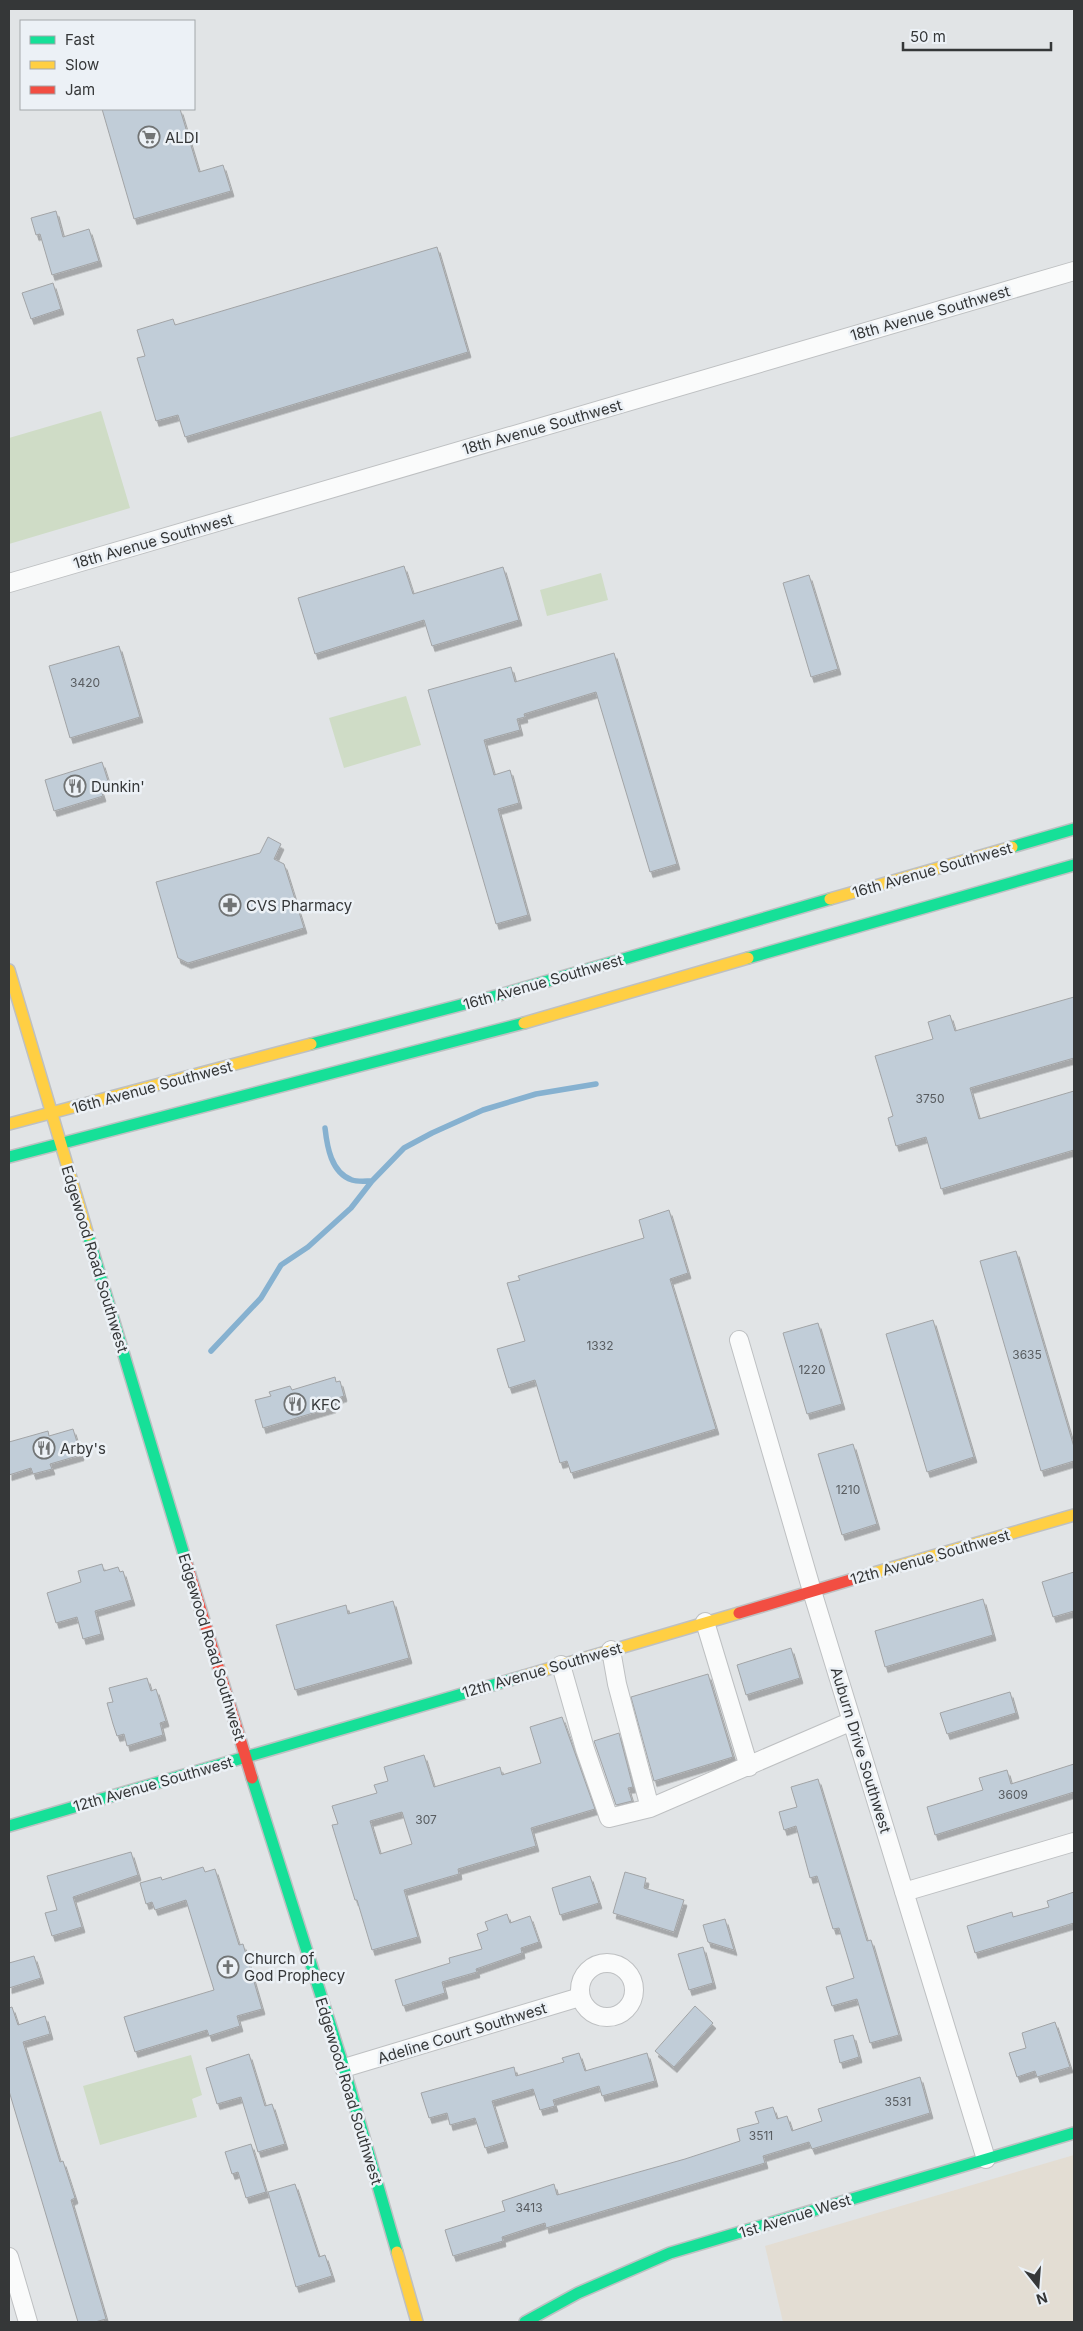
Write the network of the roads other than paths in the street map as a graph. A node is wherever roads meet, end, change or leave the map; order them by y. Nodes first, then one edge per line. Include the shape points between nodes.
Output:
1 (1074, 271) edge
2 (9, 583) edge
3 (1074, 829) edge
4 (1074, 865) edge
5 (9, 970) edge
6 (51, 1114) junction
7 (9, 1124) edge
8 (60, 1144) junction
9 (9, 1158) edge
10 (738, 1340) dead end
11 (1074, 1514) edge
12 (812, 1591) junction
13 (705, 1622) junction
14 (611, 1650) junction
15 (561, 1665) junction
16 (852, 1721) junction
17 (245, 1757) junction
18 (749, 1767) junction
19 (650, 1808) junction
20 (9, 1826) edge
21 (1074, 1842) edge
22 (904, 1892) junction
23 (580, 1998) dead end
24 (344, 2068) junction
25 (1074, 2133) edge
26 (986, 2159) junction
27 (9, 2257) edge
28 (28, 2322) edge
29 (417, 2322) edge
30 (525, 2322) edge

1 - 2 street, 18th Avenue Southwest
3 - 6 main road, 16th Avenue Southwest via 504,994
4 - 8 main road via 512,1026
5 - 6 main road, Edgewood Road Southwest
6 - 7 main road, 16th Avenue Southwest
6 - 8 main road, Edgewood Road Southwest
8 - 9 main road
8 - 17 main road, Edgewood Road Southwest
10 - 12 street, Auburn Drive Southwest
11 - 12 main road, 12th Avenue Southwest
12 - 13 main road, 12th Avenue Southwest
12 - 16 street, Auburn Drive Southwest
13 - 14 main road, 12th Avenue Southwest
13 - 18 street
14 - 15 main road, 12th Avenue Southwest
14 - 19 street
15 - 17 main road, 12th Avenue Southwest
15 - 19 street via 609,1818
16 - 18 street
16 - 22 street, Auburn Drive Southwest
17 - 20 main road, 12th Avenue Southwest
17 - 24 main road, Edgewood Road Southwest
18 - 19 street
21 - 22 street
22 - 26 street, Auburn Drive Southwest
23 - 24 street, Adeline Court Southwest
24 - 29 main road, Edgewood Road Southwest
25 - 26 main road, 1st Avenue West
26 - 30 main road, 1st Avenue West via 670,2253 606,2278
27 - 28 street

